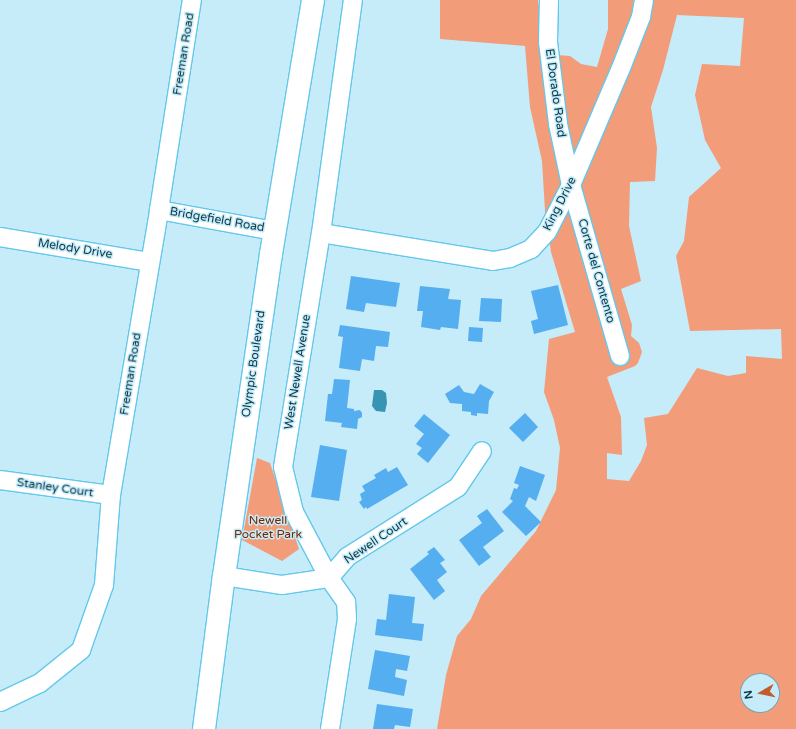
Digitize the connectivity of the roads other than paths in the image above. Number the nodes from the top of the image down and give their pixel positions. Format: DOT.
graph roads {
  1 [pos="192,0"];
  2 [pos="313,0"];
  3 [pos="353,0"];
  4 [pos="549,0"];
  5 [pos="644,0"];
  6 [pos="571,185"];
  7 [pos="159,210"];
  8 [pos="274,231"];
  9 [pos="321,233"];
  10 [pos="0,237"];
  11 [pos="150,262"];
  12 [pos="620,356"];
  13 [pos="482,451"];
  14 [pos="0,480"];
  15 [pos="111,496"];
  16 [pos="224,576"];
  17 [pos="329,578"];
  18 [pos="6,700"];
  19 [pos="204,729"];
  20 [pos="330,729"];
  1 -- 7 [label="street, Freeman Road"];
  2 -- 8 [label="main road, Olympic Boulevard"];
  3 -- 9 [label="street, West Newell Avenue"];
  4 -- 6 [label="street, El Dorado Road"];
  5 -- 6 [label="street, King Drive"];
  6 -- 9 [label="street, King Drive"];
  6 -- 12 [label="street, Corte del Contento"];
  7 -- 8 [label="street, Bridgefield Road"];
  7 -- 11 [label="street, Freeman Road"];
  8 -- 16 [label="main road, Olympic Boulevard"];
  9 -- 17 [label="street, West Newell Avenue"];
  10 -- 11 [label="street, Melody Drive"];
  11 -- 15 [label="street, Freeman Road"];
  13 -- 17 [label="street, Newell Court"];
  14 -- 15 [label="street, Stanley Court"];
  15 -- 18 [label="street, Freeman Road"];
  16 -- 17 [label="street"];
  16 -- 19 [label="main road, Olympic Boulevard"];
  17 -- 20 [label="street, West Newell Avenue"];
}
